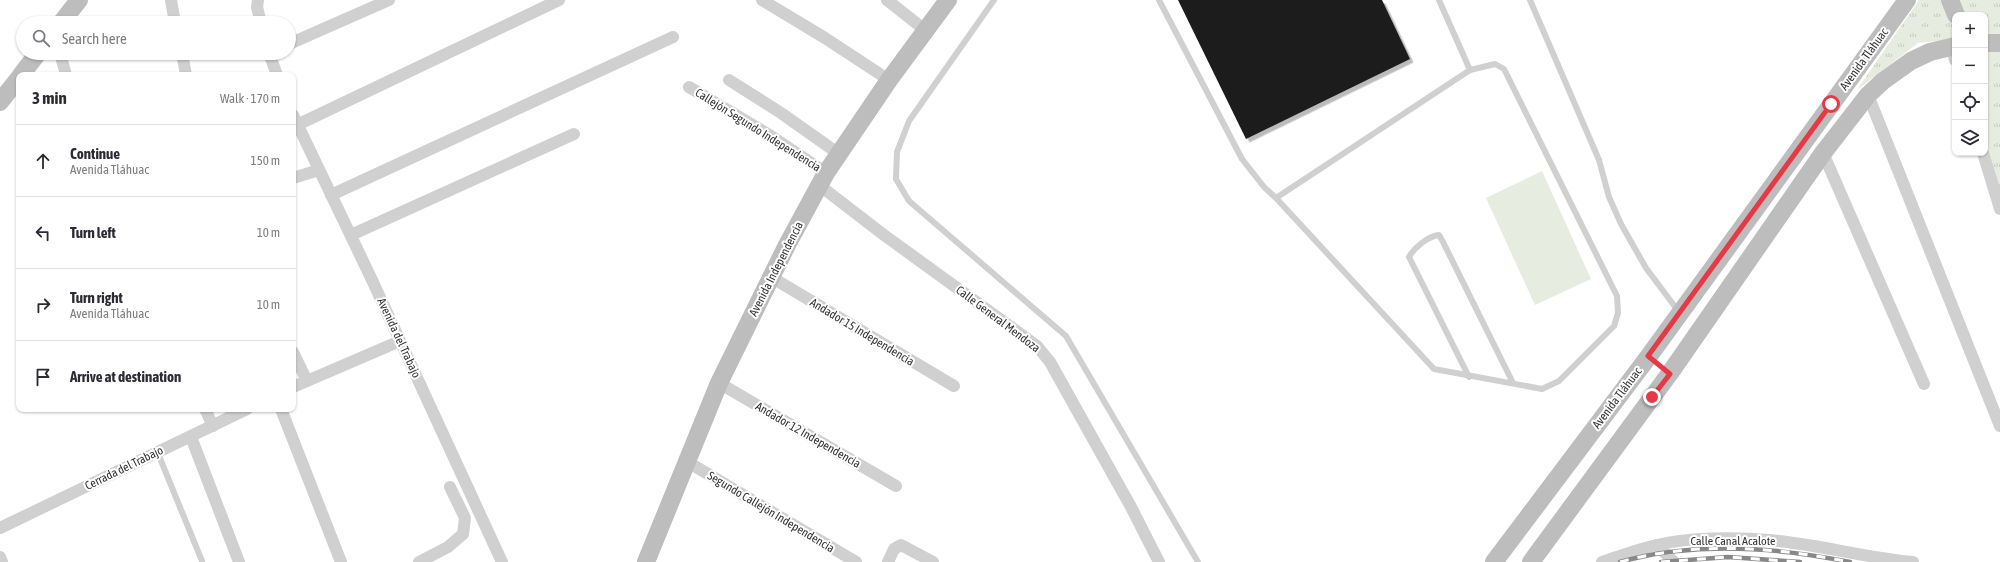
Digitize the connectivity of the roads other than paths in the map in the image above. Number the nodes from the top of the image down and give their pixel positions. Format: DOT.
graph roads {
  1 [pos="79,0"];
  2 [pos="171,0"];
  3 [pos="258,0"];
  4 [pos="389,0"];
  5 [pos="559,0"];
  6 [pos="762,0"];
  7 [pos="887,0"];
  8 [pos="948,0"];
  9 [pos="994,0"];
  10 [pos="1160,0"];
  11 [pos="1439,0"];
  12 [pos="1530,0"];
  13 [pos="1907,0"];
  14 [pos="1950,0"];
  15 [pos="1955,12"];
  16 [pos="66,16"];
  17 [pos="174,16"];
  18 [pos="259,16"];
  19 [pos="925,30"];
  20 [pos="673,36"];
  21 [pos="296,41"];
  22 [pos="1988,43"];
  23 [pos="2000,43"];
  24 [pos="1952,51"];
  25 [pos="33,60"];
  26 [pos="62,60"];
  27 [pos="183,60"];
  28 [pos="272,60"];
  29 [pos="1470,70"];
  30 [pos="23,72"];
  31 [pos="65,72"];
  32 [pos="185,72"];
  33 [pos="276,72"];
  34 [pos="729,80"];
  35 [pos="889,80"];
  36 [pos="16,82"];
  37 [pos="689,87"];
  38 [pos="1868,95"];
  39 [pos="0,102"];
  40 [pos="296,120"];
  41 [pos="296,122"];
  42 [pos="574,134"];
  43 [pos="1823,153"];
  44 [pos="839,154"];
  45 [pos="1984,156"];
  46 [pos="319,170"];
  47 [pos="296,177"];
  48 [pos="823,179"];
  49 [pos="331,195"];
  50 [pos="1276,198"];
  51 [pos="2000,208"];
  52 [pos="351,235"];
  53 [pos="771,277"];
  54 [pos="1679,312"];
  55 [pos="400,341"];
  56 [pos="1648,356"];
  57 [pos="296,358"];
  58 [pos="1670,374"];
  59 [pos="1469,377"];
  60 [pos="307,382"];
  61 [pos="719,383"];
  62 [pos="1513,384"];
  63 [pos="1924,384"];
  64 [pos="954,386"];
  65 [pos="296,387"];
  66 [pos="206,412"];
  67 [pos="241,412"];
  68 [pos="282,412"];
  69 [pos="213,426"];
  70 [pos="2000,426"];
  71 [pos="191,437"];
  72 [pos="157,451"];
  73 [pos="686,462"];
  74 [pos="896,486"];
  75 [pos="450,487"];
  76 [pos="0,528"];
  77 [pos="1657,545"];
  78 [pos="0,558"];
  79 [pos="202,561"];
  80 [pos="1894,561"];
  81 [pos="2,562"];
  82 [pos="239,562"];
  83 [pos="341,562"];
  84 [pos="419,562"];
  85 [pos="502,562"];
  86 [pos="646,562"];
  87 [pos="856,562"];
  88 [pos="888,562"];
  89 [pos="933,562"];
  90 [pos="1159,562"];
  91 [pos="1198,562"];
  92 [pos="1494,562"];
  93 [pos="1531,562"];
  94 [pos="1602,562"];
  95 [pos="1674,562"];
  96 [pos="1914,562"];
  1 -- 16 [label="main road"];
  2 -- 17 [label="street"];
  3 -- 18 [label="street"];
  4 -- 21 [label="street"];
  5 -- 40 [label="street"];
  6 -- 35 [label="street"];
  7 -- 19 [label="street"];
  8 -- 19 [label="main road, Avenida Independencia"];
  9 -- 91 [label="lane"];
  10 -- 50 [label="lane"];
  11 -- 29 [label="lane"];
  12 -- 54 [label="lane"];
  13 -- 54 [label="main road, Avenida Tláhuac"];
  14 -- 15 [label="main road"];
  19 -- 35 [label="main road, Avenida Independencia"];
  20 -- 49 [label="street"];
  22 -- 23 [label="main road"];
  24 -- 38 [label="main road, Avenida Tláhuac"];
  25 -- 30 [label="main road"];
  26 -- 31 [label="street"];
  27 -- 32 [label="street"];
  28 -- 33 [label="street"];
  29 -- 50 [label="lane"];
  29 -- 62 [label="lane"];
  34 -- 44 [label="street"];
  35 -- 44 [label="main road, Avenida Independencia"];
  36 -- 39 [label="main road"];
  37 -- 48 [label="street, Callejón Segundo Independencia"];
  38 -- 43 [label="main road, Avenida Tláhuac"];
  38 -- 70 [label="street"];
  41 -- 46 [label="street, Avenida del Trabajo"];
  42 -- 52 [label="street"];
  43 -- 58 [label="main road, Avenida Tláhuac"];
  43 -- 63 [label="street"];
  44 -- 48 [label="main road, Avenida Independencia"];
  45 -- 51 [label="street"];
  46 -- 47 [label="street"];
  46 -- 49 [label="street, Avenida del Trabajo"];
  48 -- 53 [label="main road, Avenida Independencia"];
  48 -- 90 [label="street, Calle General Mendoza"];
  49 -- 52 [label="street, Avenida del Trabajo"];
  50 -- 59 [label="lane"];
  52 -- 55 [label="street, Avenida del Trabajo"];
  53 -- 61 [label="main road, Avenida Independencia"];
  53 -- 64 [label="street, Andador 15 Independencia"];
  54 -- 56 [label="main road, Avenida Tláhuac"];
  55 -- 60 [label="street"];
  55 -- 85 [label="street, Avenida del Trabajo"];
  56 -- 58 [label="main road"];
  56 -- 92 [label="main road, Avenida Tláhuac"];
  57 -- 60 [label="street"];
  58 -- 93 [label="main road, Avenida Tláhuac"];
  59 -- 62 [label="lane"];
  59 -- 62 [label="lane"];
  60 -- 65 [label="street"];
  61 -- 73 [label="main road, Avenida Independencia"];
  61 -- 74 [label="street, Andador 12 Independencia"];
  66 -- 69 [label="street"];
  67 -- 69 [label="street, Cerrada del Trabajo"];
  68 -- 83 [label="street"];
  69 -- 71 [label="street, Cerrada del Trabajo"];
  71 -- 72 [label="street, Cerrada del Trabajo"];
  71 -- 82 [label="street"];
  72 -- 76 [label="street, Cerrada del Trabajo"];
  72 -- 79 [label="lane"];
  73 -- 86 [label="main road, Avenida Independencia"];
  73 -- 87 [label="street, Segundo Callejón Independencia"];
  75 -- 84 [label="street"];
  77 -- 80 [label="street, Calle Canal Acalote"];
  77 -- 94 [label="street, Calle Canal Acalote"];
  77 -- 95 [label="street"];
  78 -- 81 [label="street"];
  80 -- 96 [label="street, Calle Canal Acalote"];
  88 -- 89 [label="street"];
}
